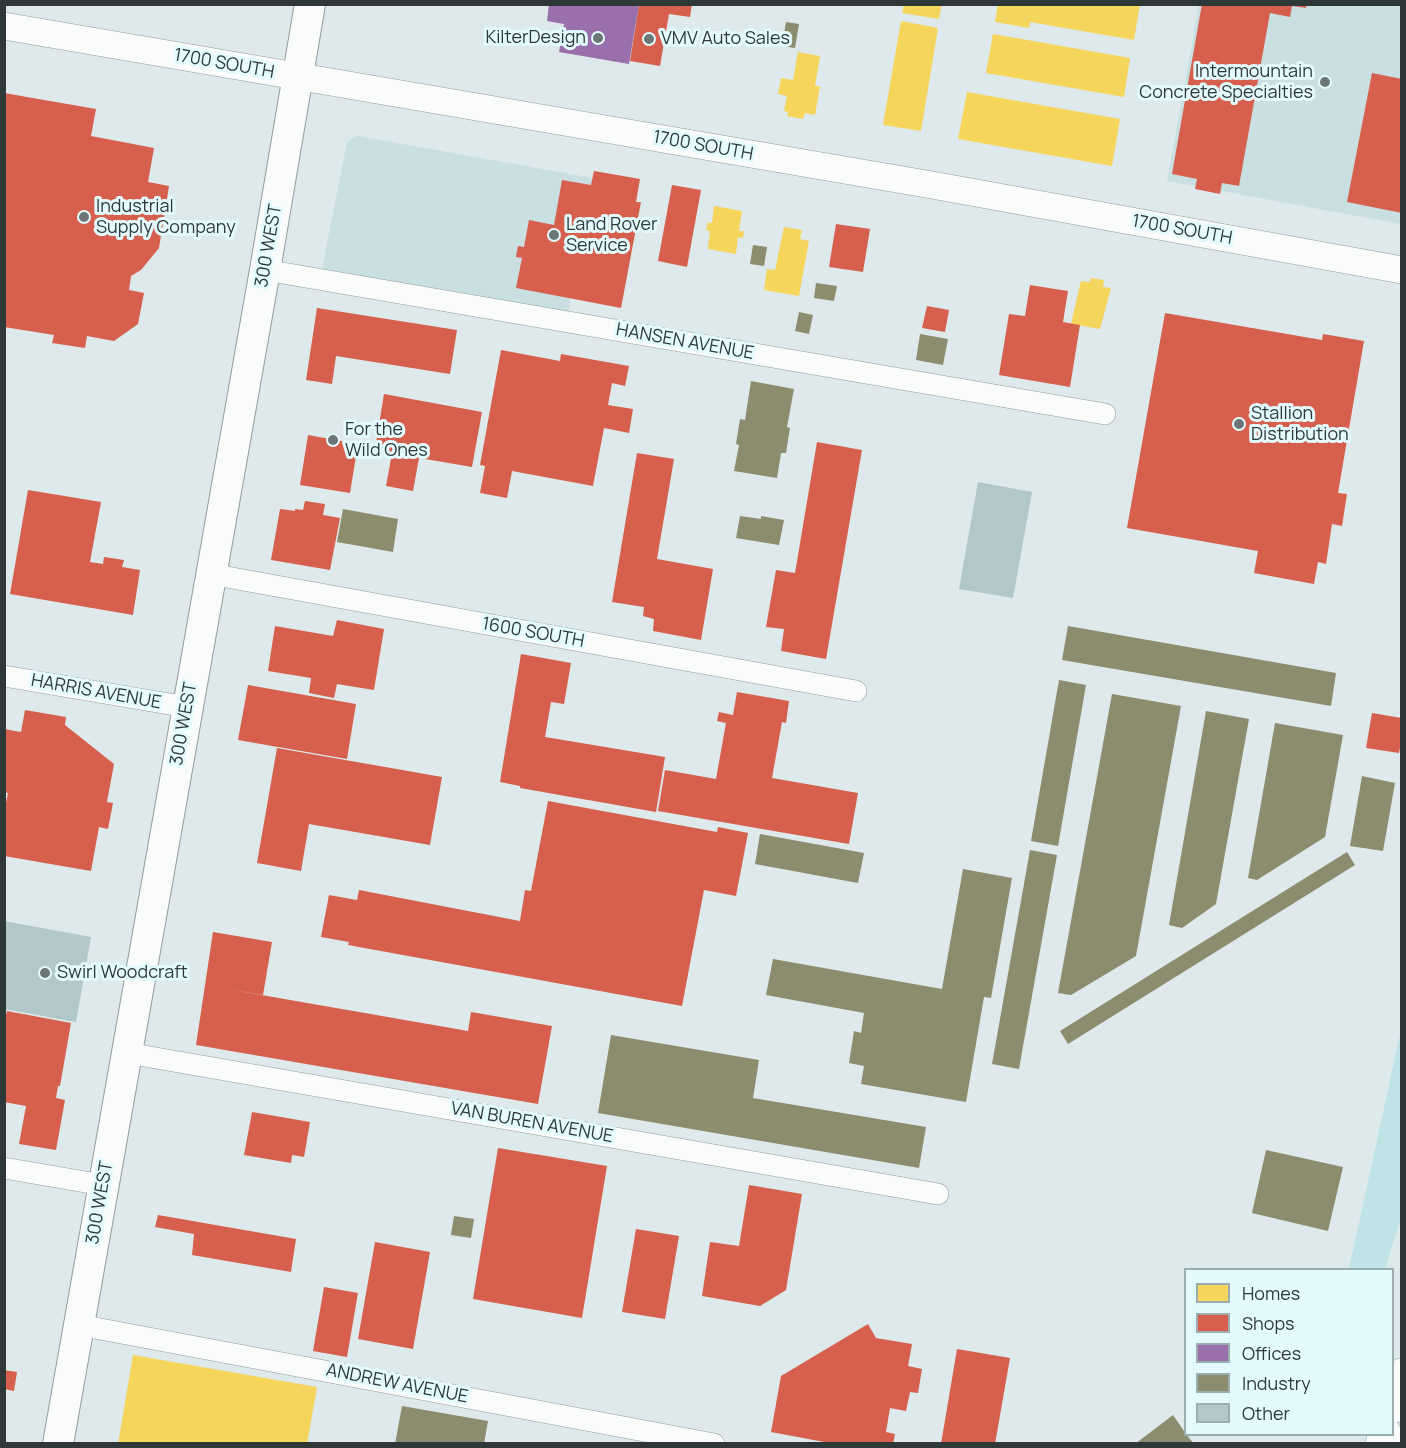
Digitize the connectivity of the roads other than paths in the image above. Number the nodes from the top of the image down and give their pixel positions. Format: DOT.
graph roads {
  1 [pos="310,4"];
  2 [pos="4,26"];
  3 [pos="297,76"];
  4 [pos="265,270"];
  5 [pos="1401,270"];
  6 [pos="1105,414"];
  7 [pos="210,574"];
  8 [pos="4,676"];
  9 [pos="856,691"];
  10 [pos="187,707"];
  11 [pos="127,1053"];
  12 [pos="4,1168"];
  13 [pos="104,1185"];
  14 [pos="938,1194"];
  15 [pos="79,1325"];
  16 [pos="1401,1375"];
  17 [pos="1394,1400"];
  18 [pos="58,1443"];
  19 [pos="714,1443"];
  1 -- 3 [label="main road, 300 WEST"];
  2 -- 3 [label="street, 1700 SOUTH"];
  3 -- 4 [label="main road, 300 WEST"];
  3 -- 5 [label="street, 1700 SOUTH"];
  4 -- 6 [label="street, HANSEN AVENUE"];
  4 -- 7 [label="main road, 300 WEST"];
  7 -- 9 [label="street, 1600 SOUTH"];
  7 -- 10 [label="main road, 300 WEST"];
  8 -- 10 [label="street, HARRIS AVENUE"];
  10 -- 11 [label="main road, 300 WEST"];
  11 -- 13 [label="main road, 300 WEST"];
  11 -- 14 [label="street, VAN BUREN AVENUE"];
  12 -- 13 [label="street"];
  13 -- 15 [label="main road, 300 WEST"];
  15 -- 18 [label="main road, 300 WEST"];
  15 -- 19 [label="street, ANDREW AVENUE"];
  16 -- 17 [label="highway"];
}
